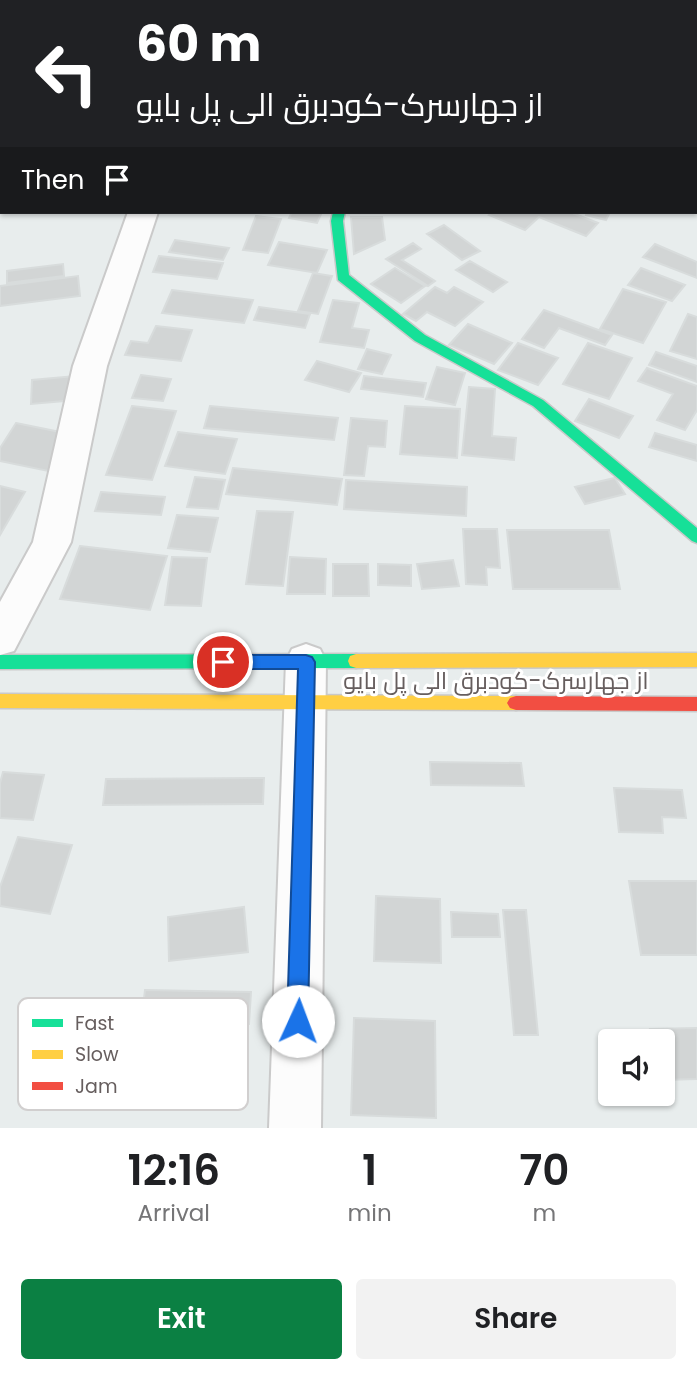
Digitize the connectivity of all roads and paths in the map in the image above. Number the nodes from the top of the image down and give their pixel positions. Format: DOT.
graph roads {
  1 [pos="142,214"];
  2 [pos="339,214"];
  3 [pos="697,537"];
  4 [pos="1,638"];
  5 [pos="697,660"];
  6 [pos="306,682"];
  7 [pos="0,701"];
  8 [pos="697,704"];
  9 [pos="295,1128"];
  1 -- 4 [label="street"];
  2 -- 3 [label="street"];
  4 -- 6 [label="street, از جهارسرک-کودبرق الی پل بایو"];
  5 -- 6 [label="street, از جهارسرک-کودبرق الی پل بایو"];
  6 -- 7 [label="street, از جهارسرک-کودبرق الی پل بایو"];
  6 -- 8 [label="street, از جهارسرک-کودبرق الی پل بایو"];
  6 -- 9 [label="street"];
}
